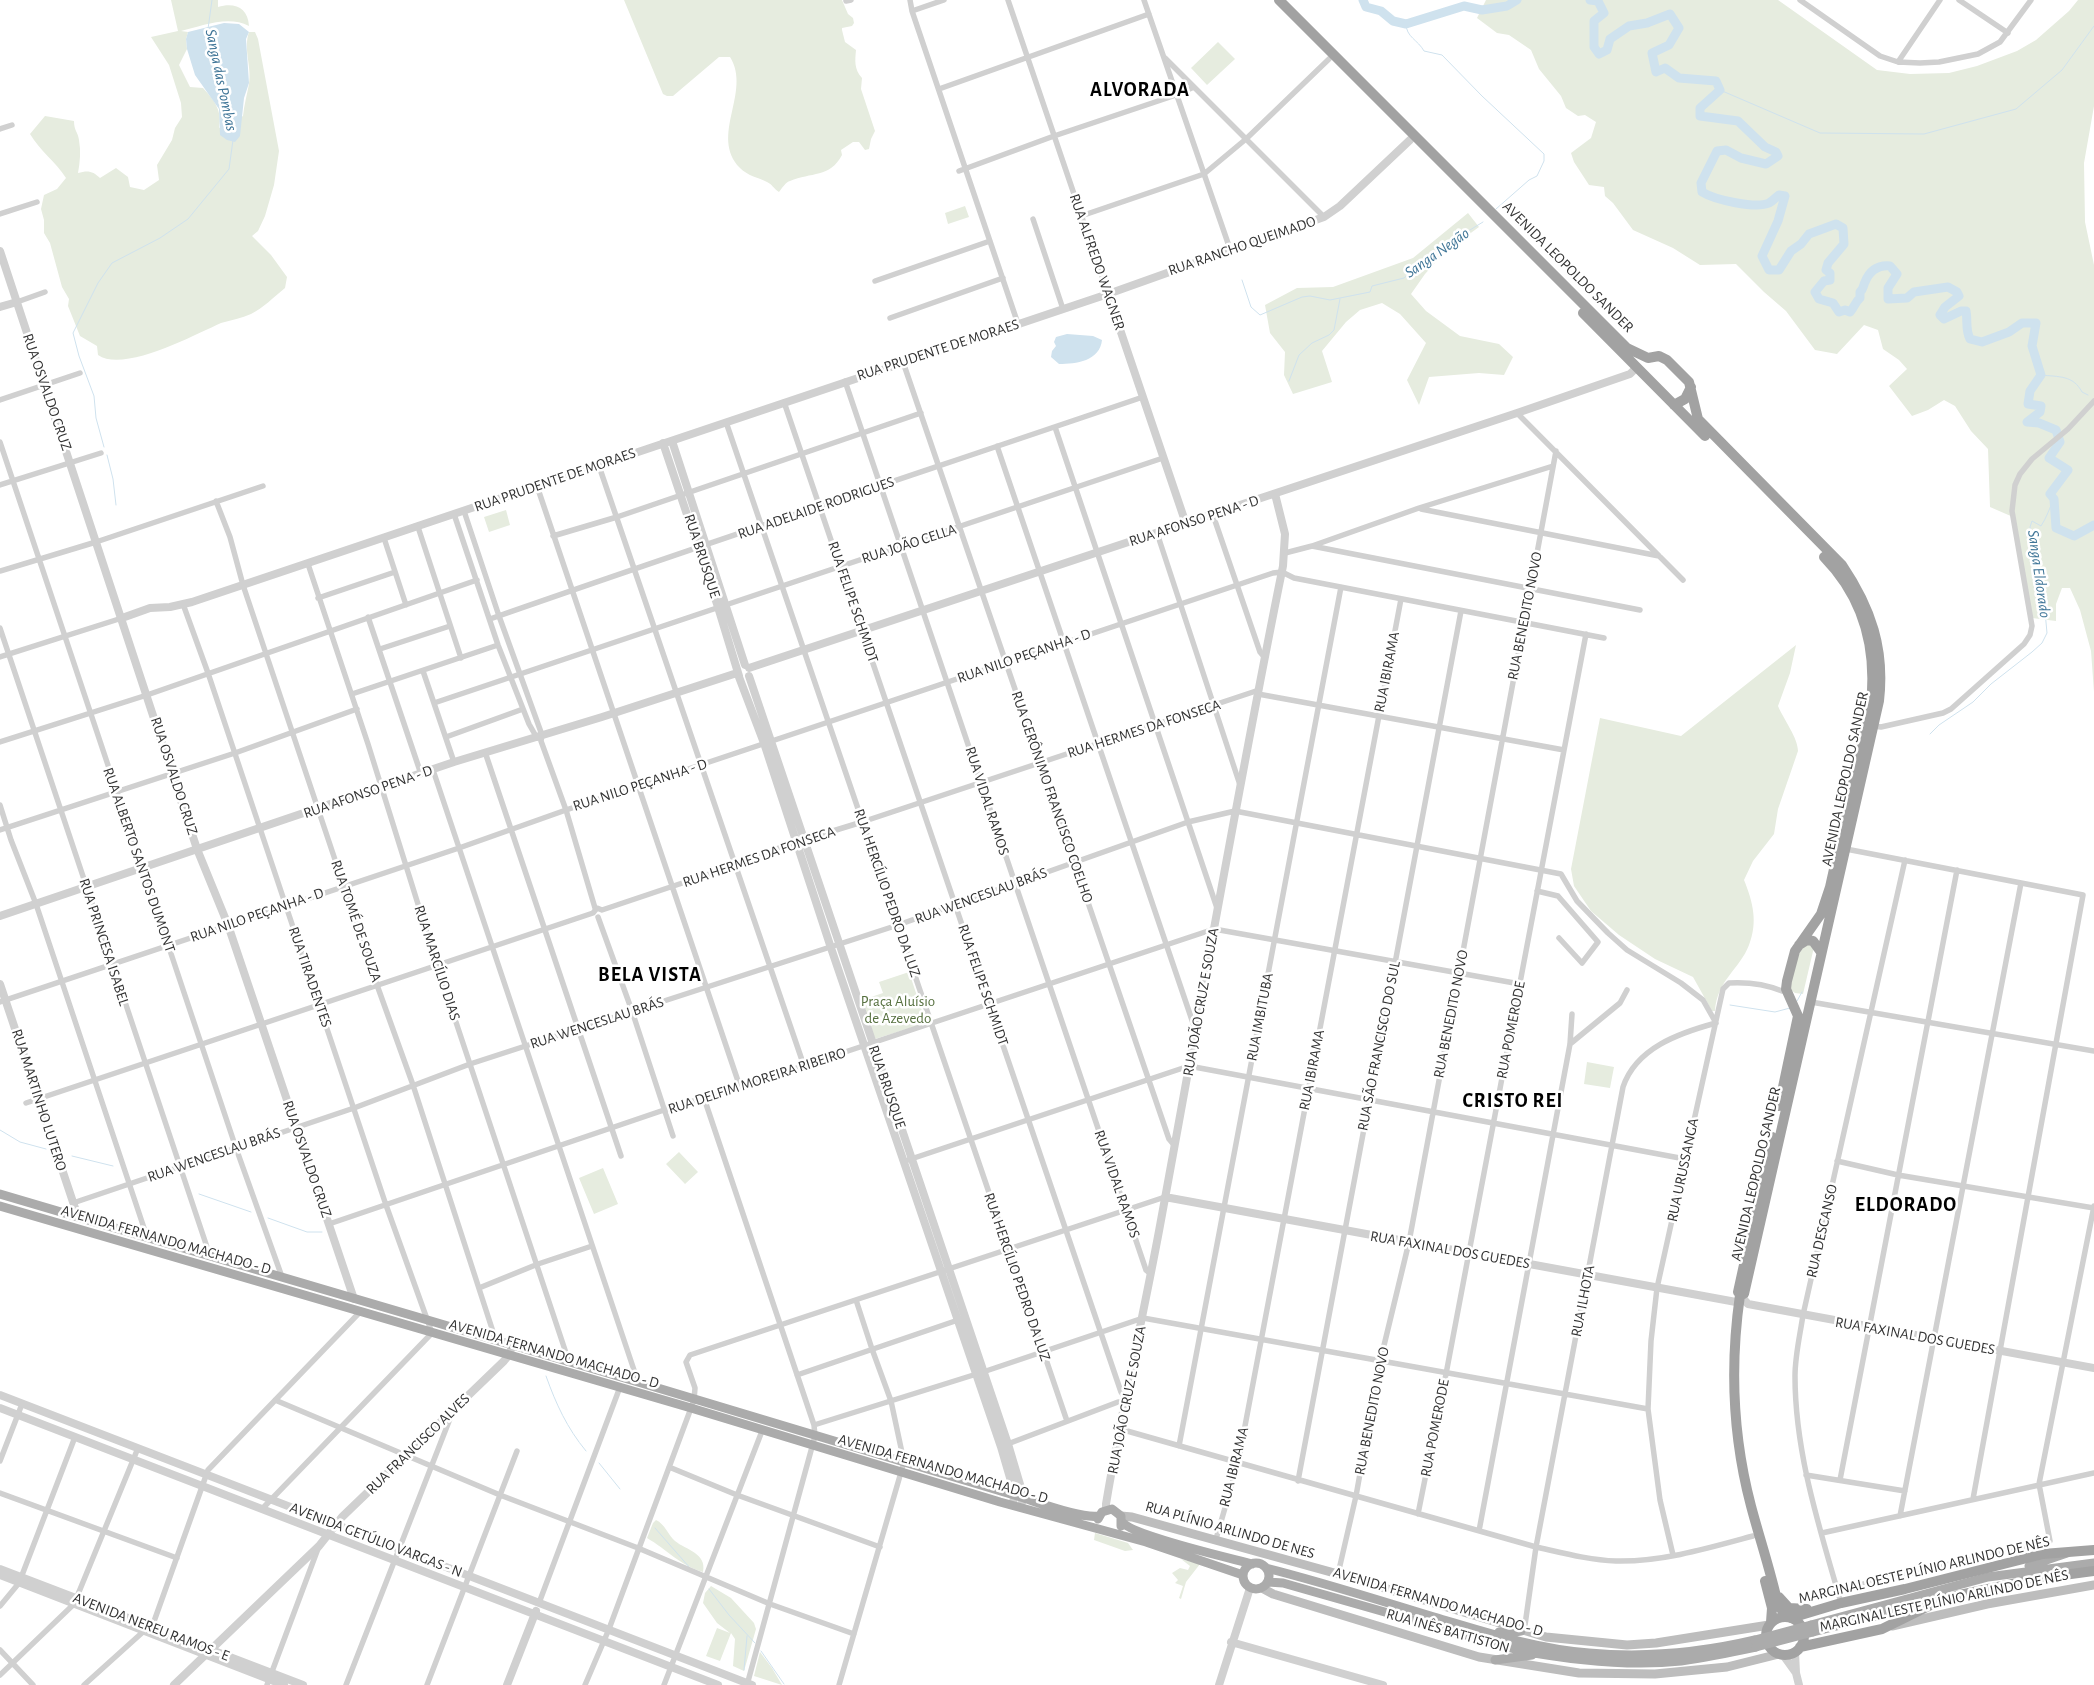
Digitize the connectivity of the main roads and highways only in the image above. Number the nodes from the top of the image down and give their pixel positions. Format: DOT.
graph roads {
  1 [pos="1271,0"];
  2 [pos="1278,0"];
  3 [pos="1648,358"];
  4 [pos="1636,368"];
  5 [pos="1691,387"];
  6 [pos="1674,405"];
  7 [pos="1798,946"];
  8 [pos="1821,952"];
  9 [pos="1788,993"];
  10 [pos="1811,1002"];
  11 [pos="0,1195"];
  12 [pos="0,1206"];
  13 [pos="76,1216"];
  14 [pos="73,1227"];
  15 [pos="183,1248"];
  16 [pos="160,1253"];
  17 [pos="1738,1299"];
  18 [pos="566,1367"];
  19 [pos="693,1404"];
  20 [pos="814,1440"];
  21 [pos="961,1480"];
  22 [pos="958,1489"];
  23 [pos="1018,1501"];
  24 [pos="1099,1516"];
  25 [pos="1122,1519"];
  26 [pos="1101,1529"];
  27 [pos="1113,1533"];
  28 [pos="2094,1550"];
  29 [pos="2070,1552"];
  30 [pos="2094,1563"];
  31 [pos="1252,1564"];
  32 [pos="1266,1568"];
  33 [pos="2094,1571"];
  34 [pos="1243,1575"];
  35 [pos="1988,1578"];
  36 [pos="1265,1585"];
  37 [pos="2094,1585"];
  38 [pos="1776,1594"];
  39 [pos="1946,1598"];
  40 [pos="1816,1609"];
  41 [pos="1789,1617"];
  42 [pos="1770,1624"];
  43 [pos="1458,1625"];
  44 [pos="1812,1629"];
  45 [pos="1882,1629"];
  46 [pos="1522,1631"];
  47 [pos="1756,1644"];
  48 [pos="1797,1650"];
  49 [pos="1540,1654"];
  50 [pos="1781,1654"];
  51 [pos="1495,1660"];
  1 -- 4 [label="highway, AVENIDA LEOPOLDO SANDER"];
  2 -- 3 [label="highway, AVENIDA LEOPOLDO SANDER"];
  3 -- 4 [label="highway"];
  3 -- 5 [label="highway, AVENIDA LEOPOLDO SANDER"];
  4 -- 6 [label="highway, AVENIDA LEOPOLDO SANDER"];
  5 -- 6 [label="highway"];
  5 -- 8 [label="highway, AVENIDA LEOPOLDO SANDER"];
  6 -- 7 [label="highway, AVENIDA LEOPOLDO SANDER"];
  7 -- 8 [label="highway"];
  7 -- 9 [label="highway, AVENIDA LEOPOLDO SANDER"];
  8 -- 10 [label="highway, AVENIDA LEOPOLDO SANDER"];
  9 -- 10 [label="highway"];
  9 -- 17 [label="highway, AVENIDA LEOPOLDO SANDER"];
  10 -- 17 [label="highway, AVENIDA LEOPOLDO SANDER"];
  11 -- 13 [label="main road, AVENIDA FERNANDO MACHADO - D"];
  12 -- 14 [label="main road, AVENIDA FERNANDO MACHADO - D"];
  13 -- 14 [label="main road"];
  13 -- 15 [label="main road, AVENIDA FERNANDO MACHADO - D"];
  14 -- 16 [label="main road, AVENIDA FERNANDO MACHADO - D"];
  15 -- 16 [label="main road"];
  15 -- 18 [label="main road, AVENIDA FERNANDO MACHADO - D"];
  16 -- 18 [label="main road, AVENIDA FERNANDO MACHADO - D"];
  17 -- 38 [label="highway, AVENIDA LEOPOLDO SANDER"];
  17 -- 42 [label="highway, AVENIDA LEOPOLDO SANDER"];
  18 -- 19 [label="main road, AVENIDA FERNANDO MACHADO - D"];
  18 -- 19 [label="main road, AVENIDA FERNANDO MACHADO - D"];
  19 -- 20 [label="main road, AVENIDA FERNANDO MACHADO - D"];
  19 -- 20 [label="main road, AVENIDA FERNANDO MACHADO - D"];
  20 -- 21 [label="main road, AVENIDA FERNANDO MACHADO - D"];
  20 -- 22 [label="main road, AVENIDA FERNANDO MACHADO - D"];
  21 -- 22 [label="main road"];
  21 -- 23 [label="main road, AVENIDA FERNANDO MACHADO - D"];
  22 -- 23 [label="main road, AVENIDA FERNANDO MACHADO - D"];
  23 -- 24 [label="main road, AVENIDA FERNANDO MACHADO - D"];
  23 -- 26 [label="main road, AVENIDA FERNANDO MACHADO - D"];
  24 -- 25 [label="main road"];
  24 -- 26 [label="main road"];
  25 -- 27 [label="main road"];
  25 -- 31 [label="main road"];
  25 -- 46 [label="main road, RUA PLÍNIO ARLINDO DE NES"];
  26 -- 27 [label="main road"];
  27 -- 34 [label="main road"];
  28 -- 29 [label="highway, MARGINAL OESTE PLÍNIO ARLINDO DE NÊS"];
  29 -- 35 [label="main road"];
  29 -- 40 [label="highway, MARGINAL OESTE PLÍNIO ARLINDO DE NÊS"];
  30 -- 35 [label="main road"];
  31 -- 32 [label="main road"];
  31 -- 34 [label="main road"];
  32 -- 36 [label="main road"];
  32 -- 43 [label="main road, AVENIDA FERNANDO MACHADO - D"];
  33 -- 39 [label="highway"];
  34 -- 36 [label="main road"];
  35 -- 44 [label="main road"];
  36 -- 49 [label="main road, AVENIDA FERNANDO MACHADO - D"];
  36 -- 51 [label="main road, RUA INÊS BATTISTON"];
  37 -- 45 [label="main road, MARGINAL LESTE PLÍNIO ARLINDO DE NÊS"];
  38 -- 40 [label="highway"];
  38 -- 41 [label="highway, AVENIDA LEOPOLDO SANDER"];
  39 -- 44 [label="main road"];
  39 -- 45 [label="highway"];
  40 -- 41 [label="highway, MARGINAL OESTE PLÍNIO ARLINDO DE NÊS"];
  41 -- 42 [label="highway"];
  41 -- 48 [label="highway"];
  42 -- 46 [label="main road, RUA PLÍNIO ARLINDO DE NES"];
  42 -- 50 [label="highway"];
  43 -- 46 [label="main road"];
  43 -- 47 [label="main road, AVENIDA FERNANDO MACHADO - D"];
  44 -- 47 [label="main road, AVENIDA FERNANDO MACHADO - D, bridge"];
  45 -- 48 [label="highway, MARGINAL LESTE PLÍNIO ARLINDO DE NÊS"];
  47 -- 49 [label="main road, AVENIDA FERNANDO MACHADO - D"];
  48 -- 50 [label="highway"];
  49 -- 51 [label="main road"];
  50 -- 51 [label="main road, RUA INÊS BATTISTON"];
}
